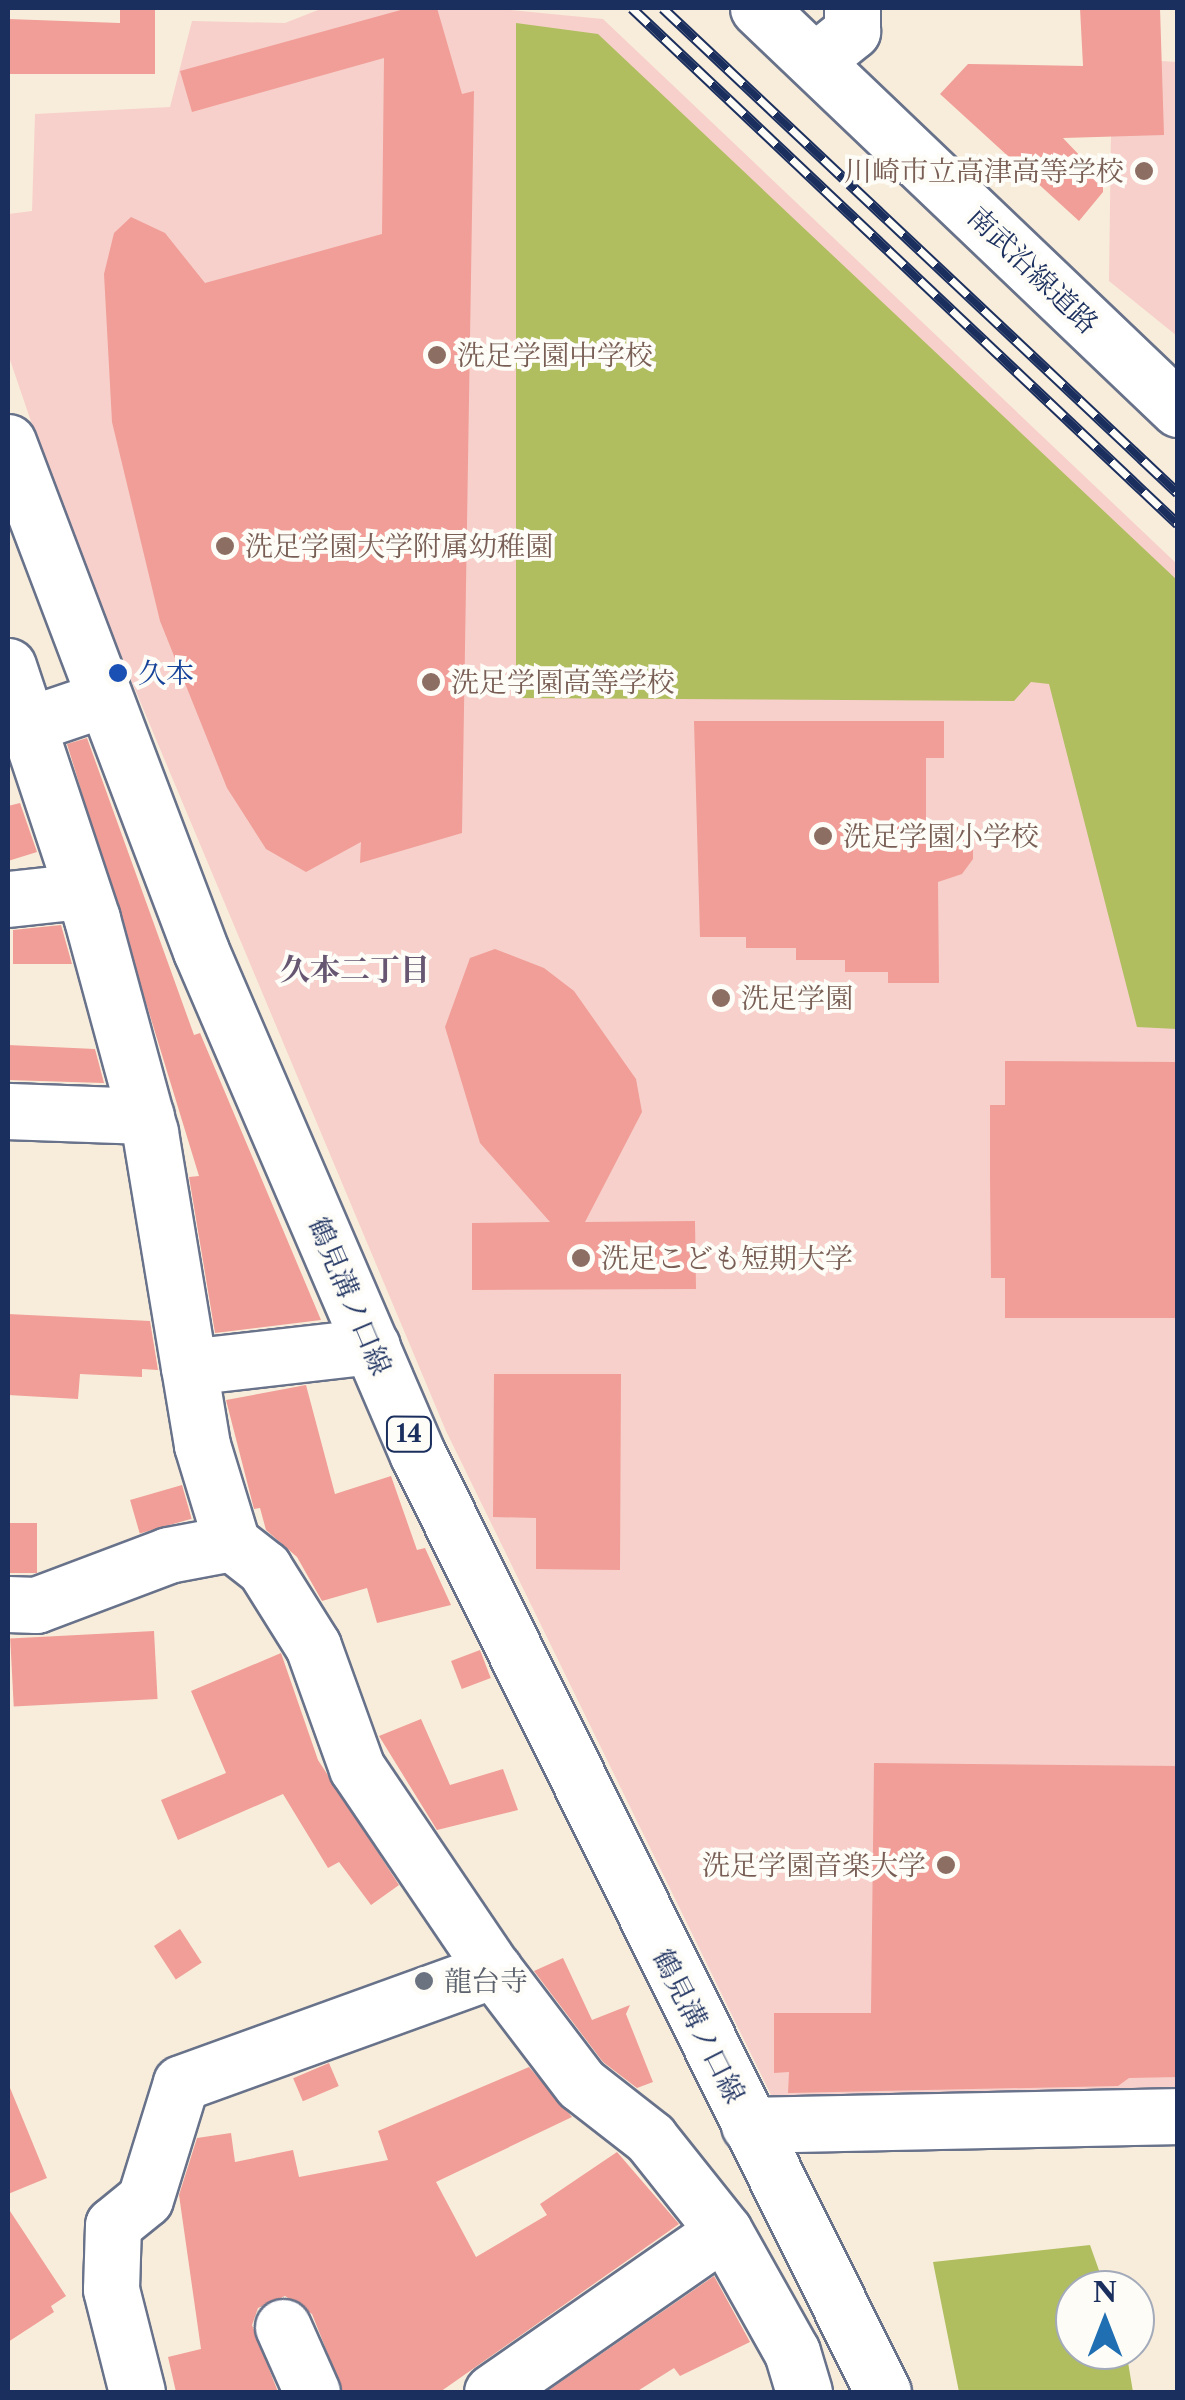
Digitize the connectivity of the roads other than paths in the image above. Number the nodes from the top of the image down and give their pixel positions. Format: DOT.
graph roads {
  1 [pos="758,8"];
  2 [pos="852,8"];
  3 [pos="815,61"];
  4 [pos="1178,409"];
  5 [pos="8,442"];
  6 [pos="8,666"];
  7 [pos="104,699"];
  8 [pos="27,724"];
  9 [pos="82,892"];
  10 [pos="8,900"];
  11 [pos="8,1111"];
  12 [pos="146,1116"];
  13 [pos="372,1346"];
  14 [pos="189,1367"];
  15 [pos="232,1543"];
  16 [pos="8,1604"];
  17 [pos="494,1970"];
  18 [pos="1178,2116"];
  19 [pos="749,2125"];
  20 [pos="724,2231"];
  21 [pos="282,2326"];
  22 [pos="850,2326"];
  23 [pos="798,2372"];
  24 [pos="137,2392"];
  25 [pos="312,2392"];
  26 [pos="492,2392"];
  27 [pos="884,2392"];
  1 -- 3 [label="street, 南武沿線道路"];
  2 -- 3 [label="street"];
  3 -- 4 [label="street, 南武沿線道路"];
  5 -- 7 [label="street, 鶴見溝ノ口線 / 14"];
  6 -- 8 [label="street"];
  7 -- 8 [label="street"];
  7 -- 13 [label="street, 鶴見溝ノ口線 / 14"];
  8 -- 9 [label="street"];
  9 -- 10 [label="street"];
  9 -- 12 [label="street"];
  11 -- 12 [label="street"];
  12 -- 14 [label="street"];
  13 -- 14 [label="street"];
  13 -- 19 [label="street, 鶴見溝ノ口線 / 14"];
  14 -- 15 [label="street"];
  15 -- 16 [label="street"];
  15 -- 17 [label="street"];
  17 -- 20 [label="street"];
  17 -- 24 [label="street"];
  18 -- 19 [label="street"];
  19 -- 22 [label="street, 鶴見溝ノ口線 / 14"];
  20 -- 23 [label="street"];
  20 -- 26 [label="street"];
  21 -- 25 [label="street"];
  22 -- 23 [label="street"];
  22 -- 27 [label="street, 鶴見溝ノ口線 / 14"];
}
